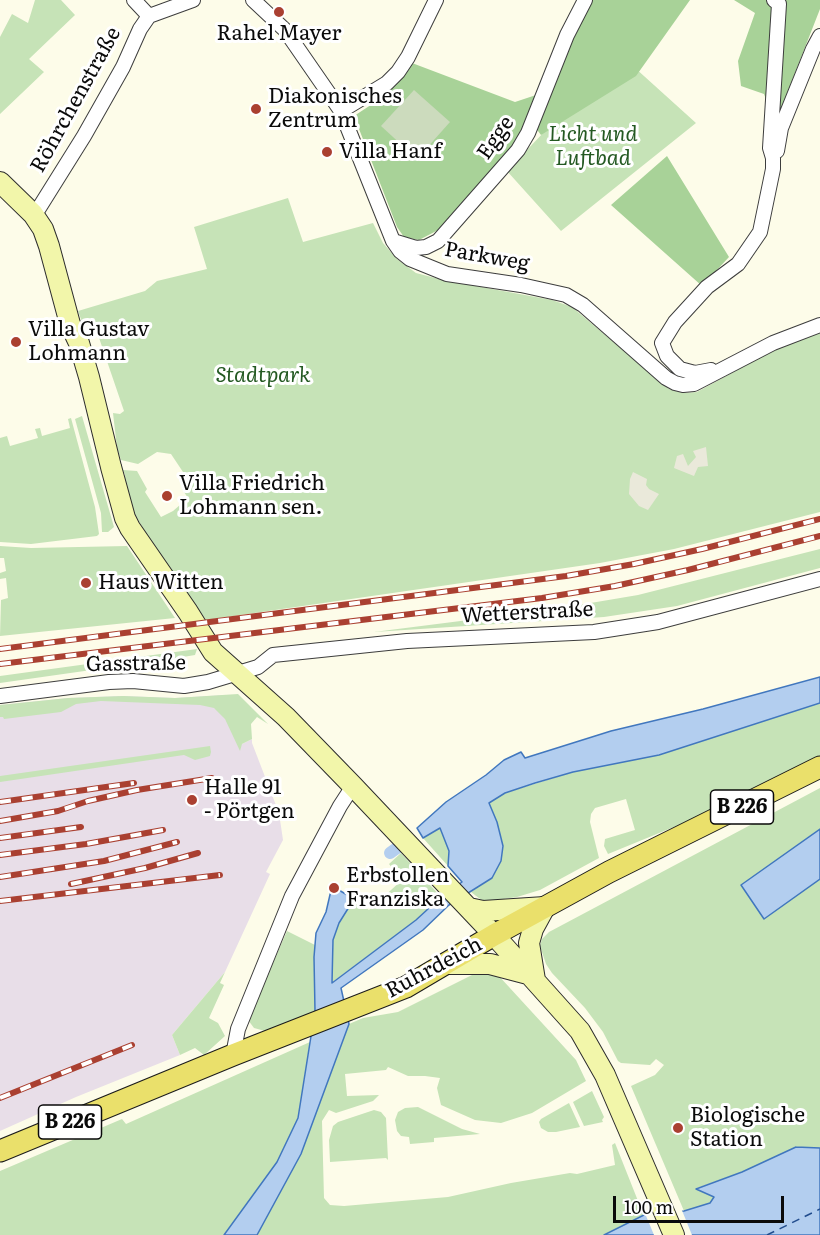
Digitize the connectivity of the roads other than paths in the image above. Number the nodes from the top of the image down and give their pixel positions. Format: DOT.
graph roads {
  1 [pos="134,0"];
  2 [pos="193,0"];
  3 [pos="253,0"];
  4 [pos="436,0"];
  5 [pos="585,0"];
  6 [pos="774,0"];
  7 [pos="149,16"];
  8 [pos="820,36"];
  9 [pos="341,111"];
  10 [pos="773,159"];
  11 [pos="0,182"];
  12 [pos="33,214"];
  13 [pos="393,241"];
  14 [pos="820,325"];
  15 [pos="719,370"];
  16 [pos="820,579"];
  17 [pos="236,673"];
  18 [pos="0,696"];
  19 [pos="820,767"];
  20 [pos="353,786"];
  21 [pos="466,905"];
  22 [pos="545,907"];
  23 [pos="494,935"];
  24 [pos="448,964"];
  25 [pos="533,977"];
  26 [pos="233,1055"];
  27 [pos="0,1151"];
  28 [pos="674,1235"];
  1 -- 7 [label="street"];
  2 -- 7 [label="street, Röhrchenstraße"];
  3 -- 9 [label="street, Parkweg"];
  4 -- 9 [label="street"];
  5 -- 13 [label="street, Egge"];
  6 -- 10 [label="street"];
  7 -- 12 [label="street, Röhrchenstraße"];
  8 -- 10 [label="street"];
  9 -- 13 [label="street, Parkweg"];
  10 -- 15 [label="street"];
  11 -- 12 [label="main road"];
  12 -- 17 [label="main road"];
  13 -- 15 [label="street, Parkweg"];
  14 -- 15 [label="street, Parkweg"];
  16 -- 17 [label="street, Wetterstraße"];
  17 -- 18 [label="street, Gasstraße"];
  17 -- 20 [label="main road"];
  19 -- 22 [label="main road, Ruhrdeich / B 226"];
  20 -- 21 [label="main road"];
  20 -- 26 [label="street"];
  21 -- 22 [label="main road"];
  21 -- 23 [label="main road"];
  22 -- 23 [label="main road, Ruhrdeich / B 226"];
  22 -- 25 [label="main road"];
  23 -- 24 [label="main road, Ruhrdeich / B 226"];
  23 -- 25 [label="main road"];
  24 -- 25 [label="main road"];
  24 -- 26 [label="main road, Ruhrdeich / B 226"];
  25 -- 28 [label="main road"];
  26 -- 27 [label="main road, Ruhrdeich / B 226"];
}
